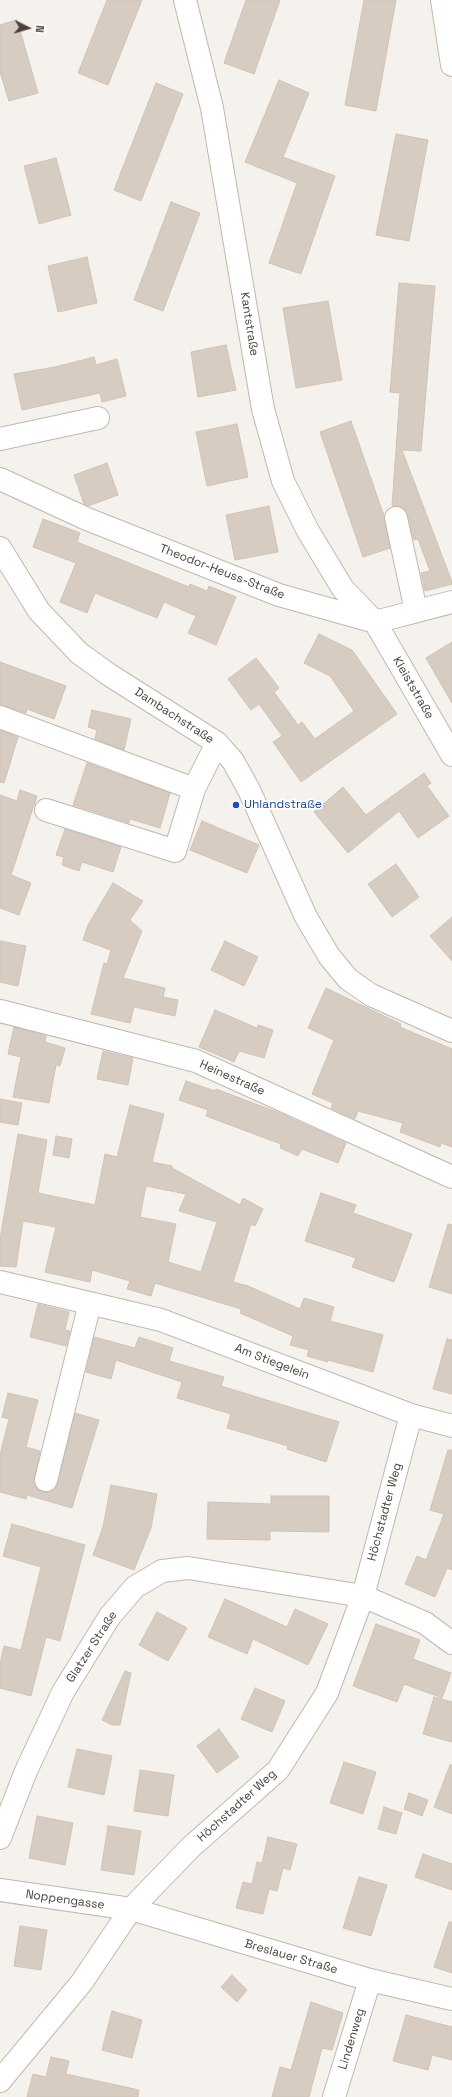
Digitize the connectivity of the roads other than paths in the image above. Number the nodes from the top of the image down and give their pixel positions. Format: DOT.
graph roads {
  1 [pos="185,0"];
  2 [pos="442,0"];
  3 [pos="450,42"];
  4 [pos="452,65"];
  5 [pos="98,418"];
  6 [pos="0,439"];
  7 [pos="0,479"];
  8 [pos="396,518"];
  9 [pos="0,548"];
  10 [pos="452,602"];
  11 [pos="416,611"];
  12 [pos="375,622"];
  13 [pos="0,717"];
  14 [pos="217,744"];
  15 [pos="452,755"];
  16 [pos="194,789"];
  17 [pos="46,810"];
  18 [pos="0,1011"];
  19 [pos="452,1031"];
  20 [pos="452,1177"];
  21 [pos="0,1282"];
  22 [pos="90,1304"];
  23 [pos="411,1415"];
  24 [pos="452,1426"];
  25 [pos="46,1480"];
  26 [pos="363,1596"];
  27 [pos="452,1643"];
  28 [pos="0,1838"];
  29 [pos="0,1890"];
  30 [pos="131,1909"];
  31 [pos="370,1980"];
  32 [pos="452,1999"];
  33 [pos="0,2081"];
  34 [pos="334,2097"];
  1 -- 12 [label="street, Kantstraße"];
  2 -- 3 [label="street"];
  3 -- 4 [label="street"];
  5 -- 6 [label="street"];
  7 -- 12 [label="street, Theodor-Heuss-Straße"];
  8 -- 11 [label="street"];
  9 -- 14 [label="street, Dambachstraße"];
  10 -- 11 [label="street"];
  11 -- 12 [label="street"];
  12 -- 15 [label="street, Kleiststraße"];
  13 -- 16 [label="street"];
  14 -- 16 [label="street"];
  14 -- 19 [label="street, Dambachstraße"];
  16 -- 17 [label="street"];
  18 -- 20 [label="street, Heinestraße"];
  21 -- 22 [label="street, Am Stiegelein"];
  22 -- 23 [label="street, Am Stiegelein"];
  22 -- 25 [label="street"];
  23 -- 24 [label="street, Am Stiegelein"];
  23 -- 26 [label="street, Höchstadter Weg"];
  26 -- 27 [label="street, Glatzer Straße"];
  26 -- 28 [label="street, Glatzer Straße"];
  26 -- 30 [label="street, Höchstadter Weg"];
  29 -- 30 [label="street, Noppengasse"];
  30 -- 31 [label="street, Breslauer Straße"];
  30 -- 33 [label="street, Höchstadter Weg"];
  31 -- 32 [label="street, Breslauer Straße"];
  31 -- 34 [label="street, Lindenweg"];
}
